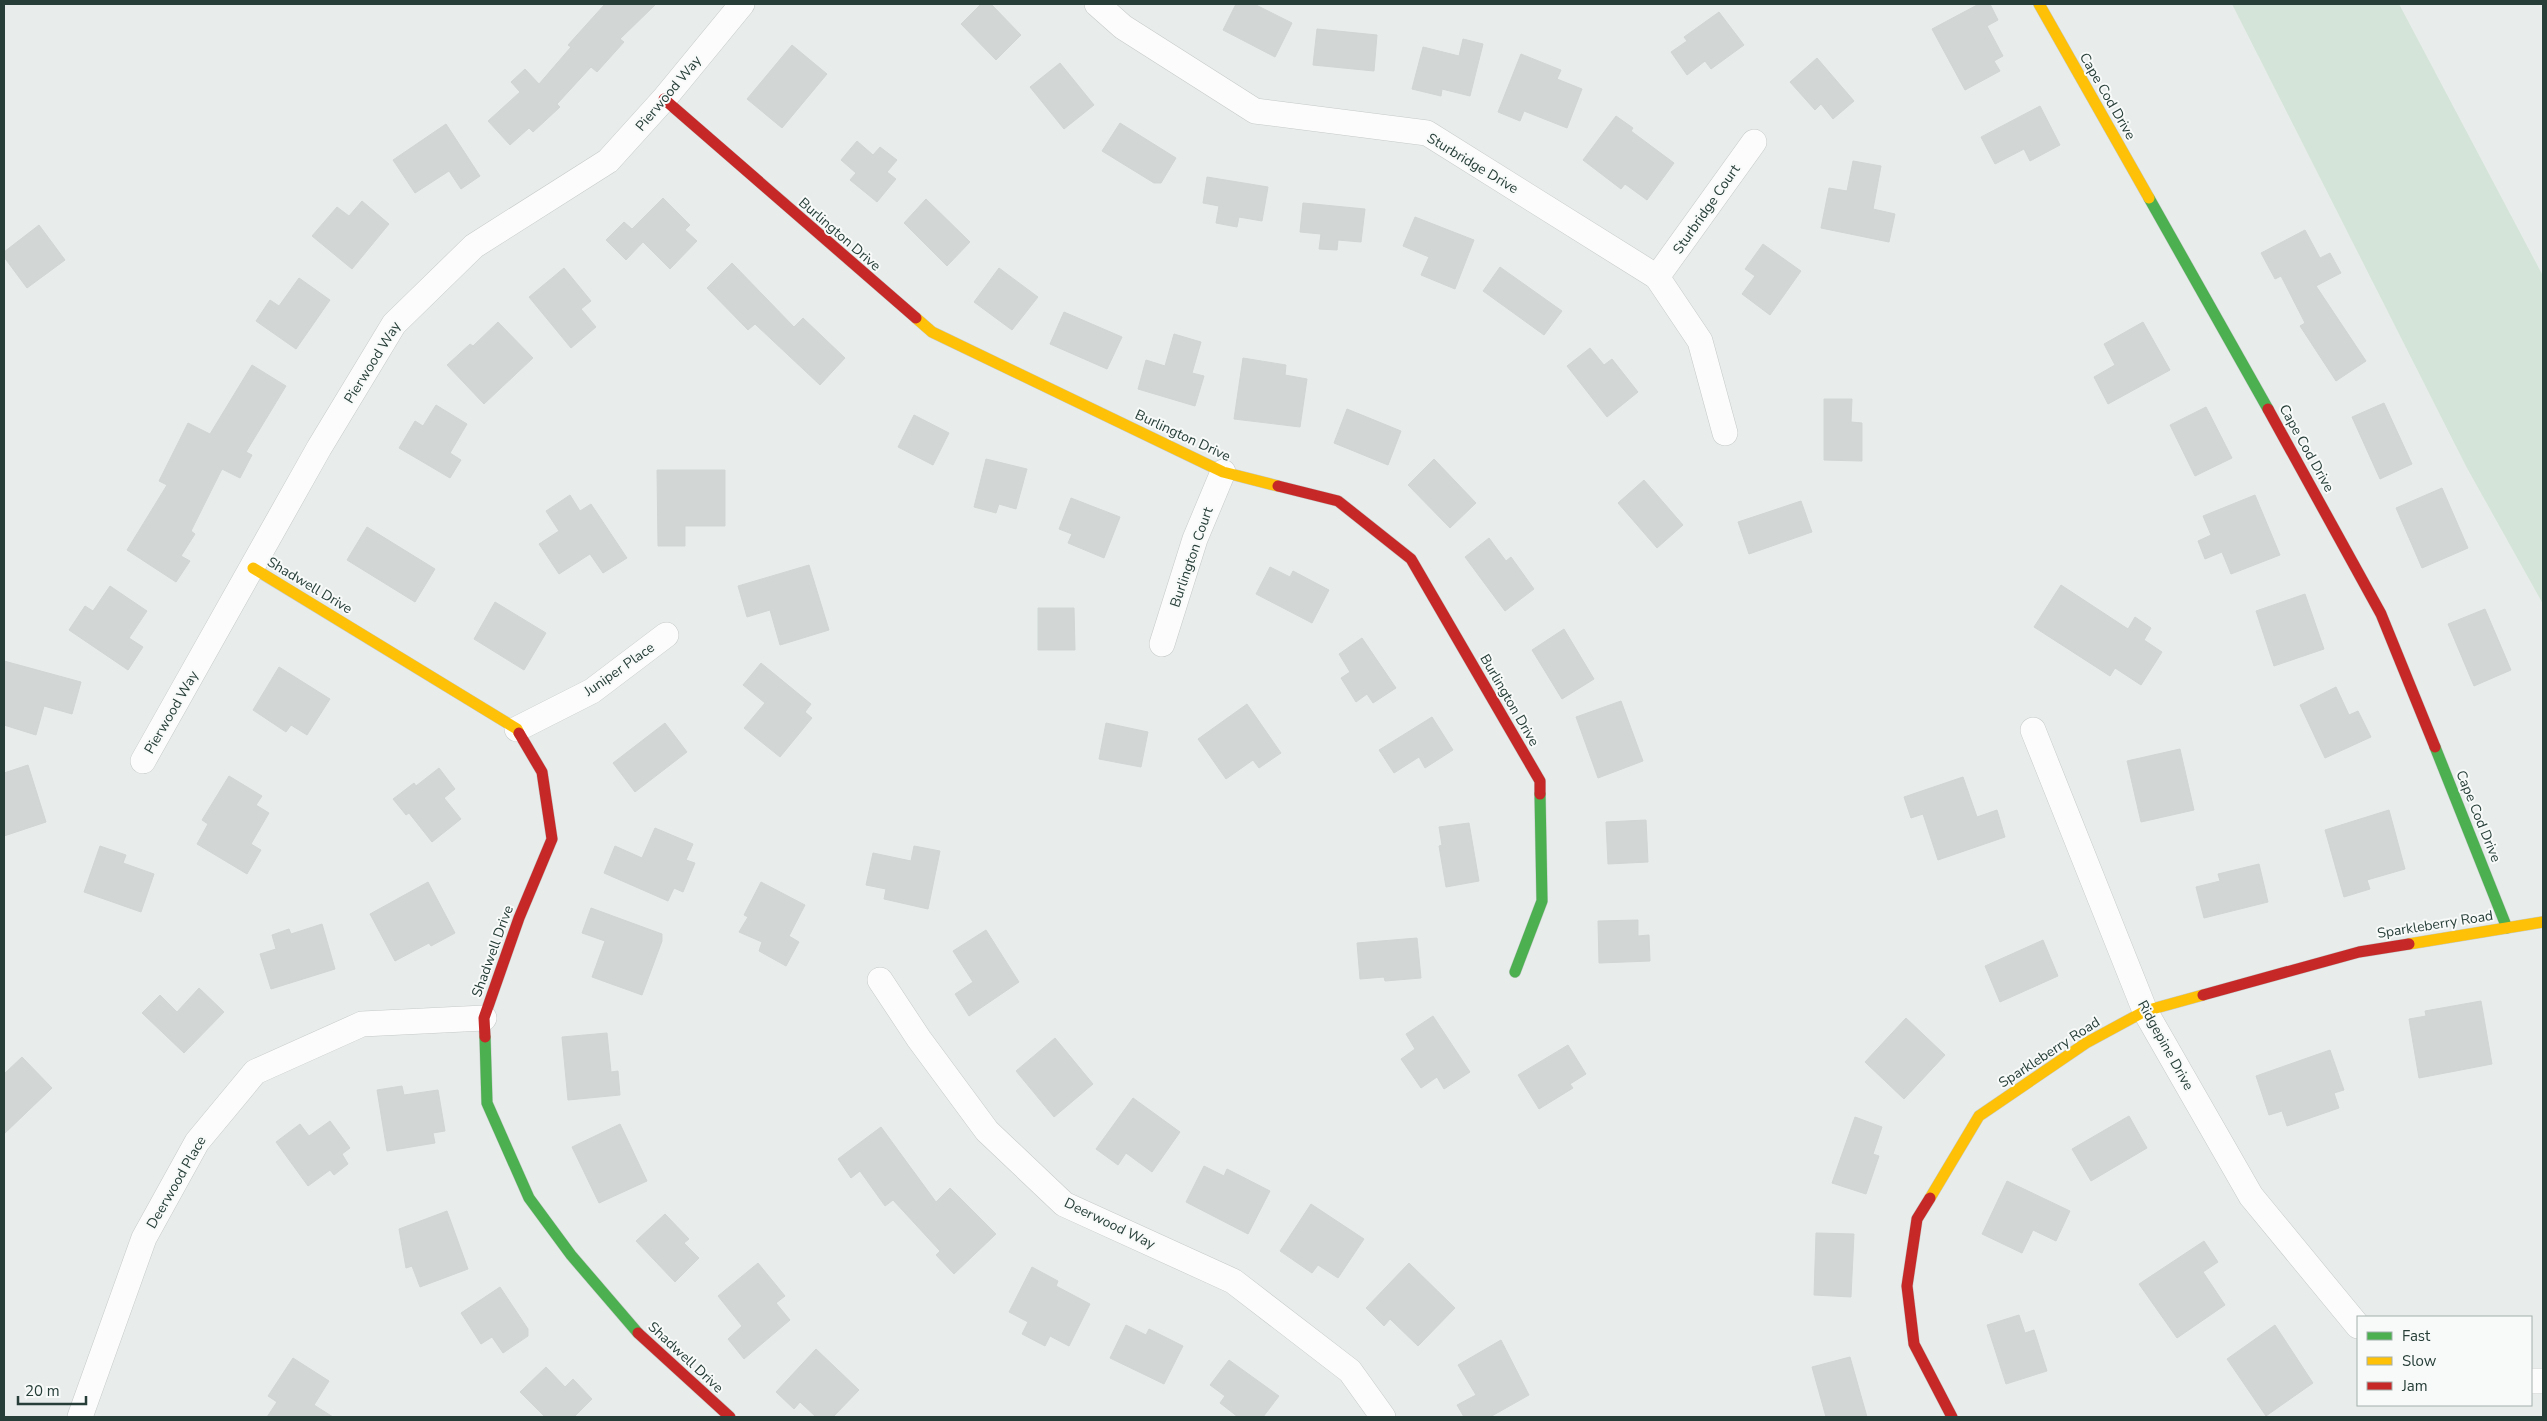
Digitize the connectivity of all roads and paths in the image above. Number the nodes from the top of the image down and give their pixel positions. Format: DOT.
graph roads {
  1 [pos="742,4"];
  2 [pos="1097,4"];
  3 [pos="2039,4"];
  4 [pos="664,99"];
  5 [pos="1754,142"];
  6 [pos="1657,277"];
  7 [pos="1725,433"];
  8 [pos="1223,472"];
  9 [pos="253,568"];
  10 [pos="666,635"];
  11 [pos="1162,644"];
  12 [pos="517,729"];
  13 [pos="2032,730"];
  14 [pos="143,760"];
  15 [pos="2543,922"];
  16 [pos="2507,928"];
  17 [pos="1515,972"];
  18 [pos="880,980"];
  19 [pos="2145,1011"];
  20 [pos="484,1018"];
  21 [pos="2357,1325"];
  22 [pos="80,1417"];
  23 [pos="730,1417"];
  24 [pos="1383,1417"];
  25 [pos="1952,1417"];
  1 -- 4 [label="street, Pierwood Way"];
  2 -- 6 [label="street, Sturbridge Drive"];
  3 -- 16 [label="street, Cape Cod Drive"];
  4 -- 8 [label="street, Burlington Drive"];
  4 -- 9 [label="street, Pierwood Way"];
  5 -- 6 [label="street, Sturbridge Court"];
  6 -- 7 [label="street, Sturbridge Drive"];
  8 -- 11 [label="street, Burlington Court"];
  8 -- 17 [label="street, Burlington Drive"];
  9 -- 12 [label="street, Shadwell Drive"];
  9 -- 14 [label="street, Pierwood Way"];
  10 -- 12 [label="street, Juniper Place"];
  12 -- 20 [label="street, Shadwell Drive"];
  13 -- 19 [label="street, Ridgepine Drive"];
  15 -- 16 [label="street, Sparkleberry Road"];
  16 -- 19 [label="street, Sparkleberry Road"];
  18 -- 24 [label="street, Deerwood Way"];
  19 -- 21 [label="street, Ridgepine Drive"];
  19 -- 25 [label="street, Sparkleberry Road"];
  20 -- 22 [label="street, Deerwood Place"];
  20 -- 23 [label="street, Shadwell Drive"];
}
